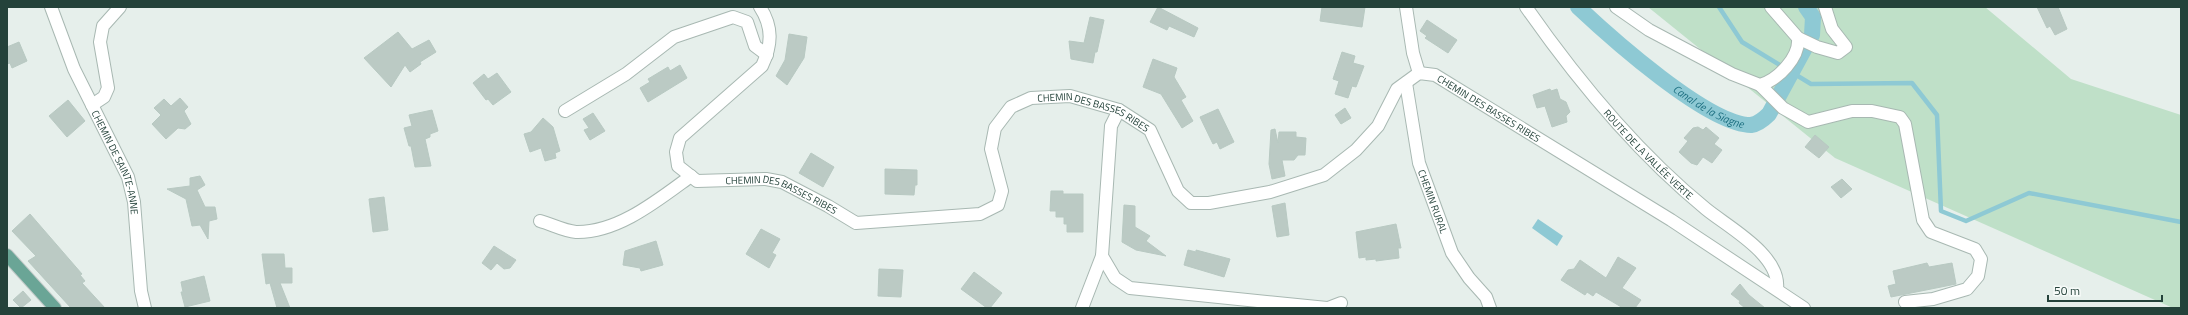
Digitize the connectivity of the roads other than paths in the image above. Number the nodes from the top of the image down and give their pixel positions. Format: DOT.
graph roads {
  1 [pos="51,7"];
  2 [pos="120,7"];
  3 [pos="760,7"];
  4 [pos="1406,7"];
  5 [pos="1526,7"];
  6 [pos="1616,7"];
  7 [pos="1771,7"];
  8 [pos="1825,7"];
  9 [pos="1798,38"];
  10 [pos="767,55"];
  11 [pos="1419,73"];
  12 [pos="1406,83"];
  13 [pos="1760,85"];
  14 [pos="92,105"];
  15 [pos="1119,110"];
  16 [pos="565,111"];
  17 [pos="691,176"];
  18 [pos="540,221"];
  19 [pos="7,255"];
  20 [pos="1102,256"];
  21 [pos="1777,289"];
  22 [pos="1905,302"];
  23 [pos="1341,303"];
  24 [pos="55,308"];
  25 [pos="145,308"];
  26 [pos="1082,308"];
  27 [pos="1327,308"];
  28 [pos="1490,308"];
  29 [pos="1804,308"];
  1 -- 14 [label="street"];
  2 -- 14 [label="street, CHEMIN DE SAINTE-ANNE"];
  3 -- 10 [label="street"];
  4 -- 11 [label="street"];
  5 -- 21 [label="street, ROUTE DE LA VALLÉE VERTE"];
  6 -- 13 [label="street"];
  7 -- 9 [label="street"];
  8 -- 9 [label="street"];
  9 -- 13 [label="street"];
  10 -- 16 [label="street"];
  10 -- 17 [label="street"];
  11 -- 12 [label="street, CHEMIN DES BASSES RIBES"];
  11 -- 21 [label="street, CHEMIN DES BASSES RIBES"];
  12 -- 15 [label="street, CHEMIN DES BASSES RIBES"];
  12 -- 28 [label="street, CHEMIN RURAL"];
  13 -- 22 [label="street"];
  14 -- 25 [label="street, CHEMIN DE SAINTE-ANNE"];
  15 -- 17 [label="street, CHEMIN DES BASSES RIBES"];
  15 -- 20 [label="street"];
  17 -- 18 [label="street"];
  19 -- 24 [label="main road"];
  20 -- 26 [label="street"];
  20 -- 27 [label="street"];
  21 -- 29 [label="street, CHEMIN DES BASSES RIBES"];
  23 -- 27 [label="street"];
}
